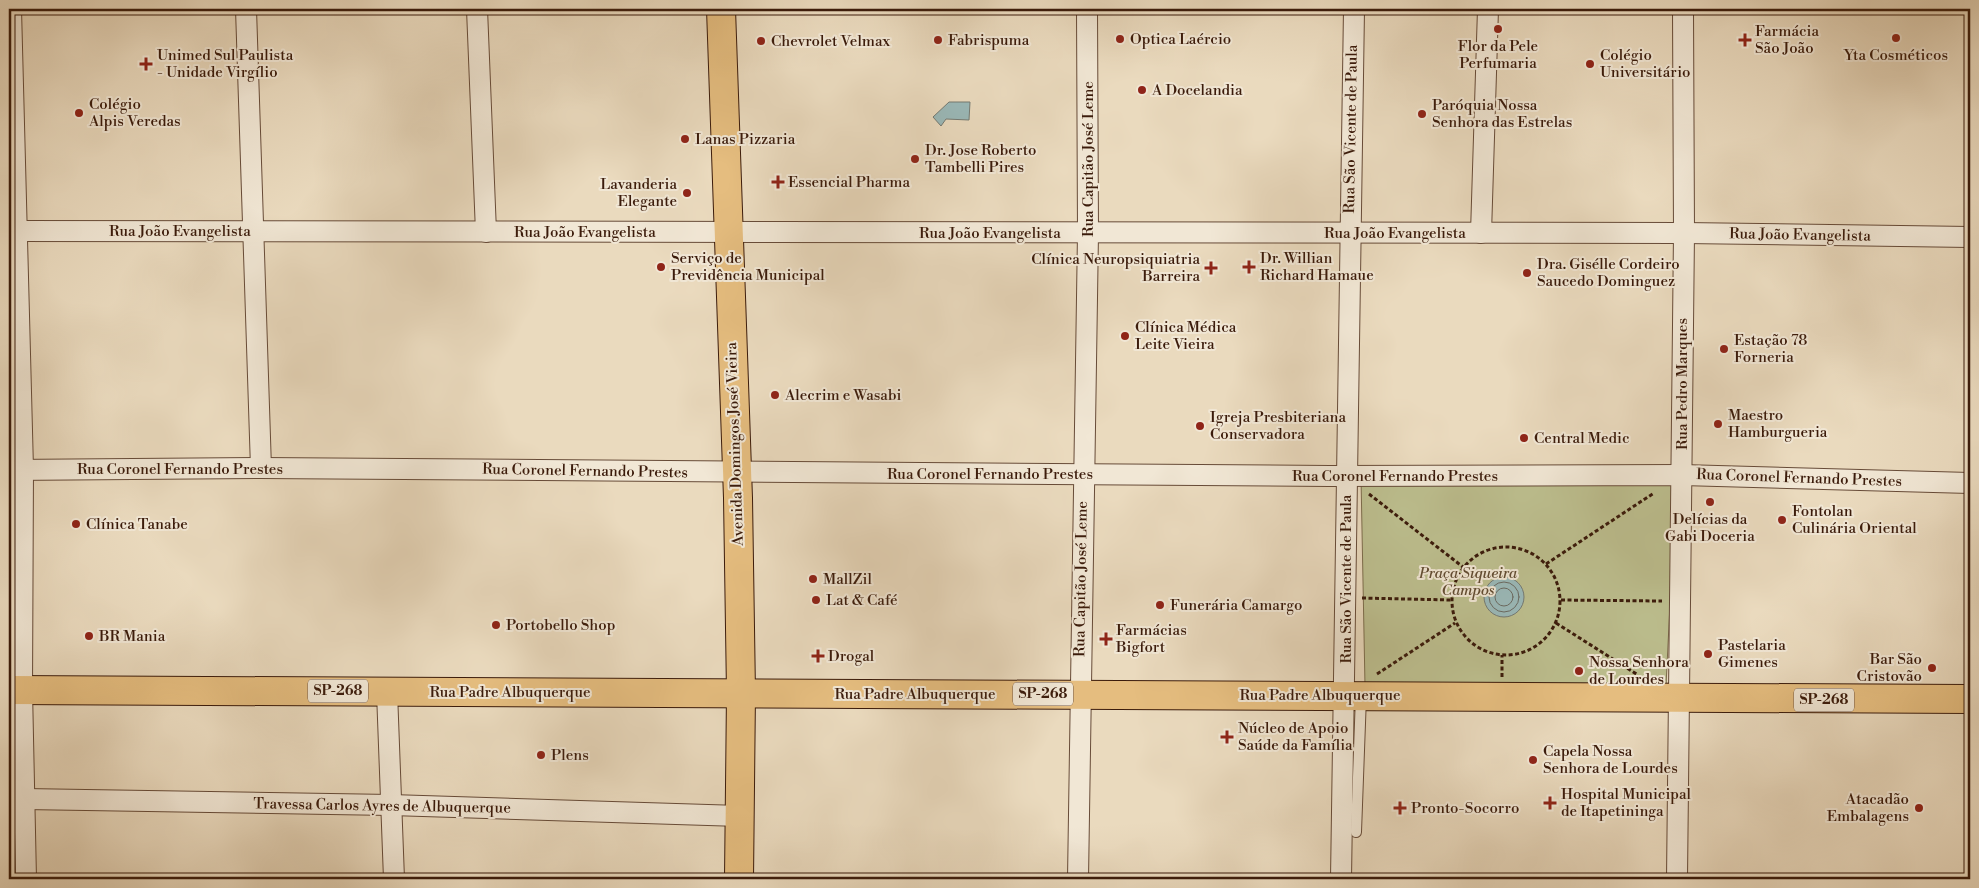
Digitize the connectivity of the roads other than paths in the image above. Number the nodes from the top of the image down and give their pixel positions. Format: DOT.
graph roads {
  1 [pos="11,9"];
  2 [pos="246,9"];
  3 [pos="477,9"];
  4 [pos="721,9"];
  5 [pos="1088,9"];
  6 [pos="1354,9"];
  7 [pos="1488,9"];
  8 [pos="1683,9"];
  9 [pos="13,231"];
  10 [pos="252,231"];
  11 [pos="486,232"];
  12 [pos="728,233"];
  13 [pos="1088,233"];
  14 [pos="1349,233"];
  15 [pos="1481,233"];
  16 [pos="1684,233"];
  17 [pos="1970,237"];
  18 [pos="261,468"];
  19 [pos="16,470"];
  20 [pos="737,473"];
  21 [pos="1083,474"];
  22 [pos="1682,475"];
  23 [pos="1347,476"];
  24 [pos="1970,483"];
  25 [pos="16,690"];
  26 [pos="387,692"];
  27 [pos="742,693"];
  28 [pos="1079,694"];
  29 [pos="1358,695"];
  30 [pos="1678,700"];
  31 [pos="1970,700"];
  32 [pos="24,799"];
  33 [pos="391,805"];
  34 [pos="740,816"];
  35 [pos="1356,832"];
  36 [pos="26,879"];
  37 [pos="394,879"];
  38 [pos="739,879"];
  39 [pos="1078,879"];
  40 [pos="1341,879"];
  41 [pos="1677,879"];
  1 -- 9 [label="street"];
  2 -- 10 [label="street"];
  3 -- 11 [label="street"];
  4 -- 12 [label="main road, Avenida Domingos José Vieira"];
  5 -- 13 [label="street, Rua Capitão José Leme"];
  6 -- 14 [label="street, Rua São Vicente de Paula"];
  7 -- 15 [label="street"];
  8 -- 16 [label="street, Rua Pedro Marques"];
  9 -- 10 [label="street, Rua João Evangelista"];
  9 -- 19 [label="street"];
  10 -- 11 [label="street, Rua João Evangelista"];
  10 -- 18 [label="street"];
  11 -- 12 [label="street, Rua João Evangelista"];
  12 -- 13 [label="street, Rua João Evangelista"];
  12 -- 20 [label="main road, Avenida Domingos José Vieira"];
  13 -- 14 [label="street, Rua João Evangelista"];
  13 -- 21 [label="street, Rua Capitão José Leme"];
  14 -- 15 [label="street, Rua João Evangelista"];
  14 -- 23 [label="street, Rua São Vicente de Paula"];
  15 -- 16 [label="street, Rua João Evangelista"];
  16 -- 17 [label="street, Rua João Evangelista"];
  16 -- 22 [label="street, Rua Pedro Marques"];
  18 -- 19 [label="street, Rua Coronel Fernando Prestes"];
  18 -- 20 [label="street, Rua Coronel Fernando Prestes"];
  19 -- 25 [label="street"];
  20 -- 21 [label="street, Rua Coronel Fernando Prestes"];
  20 -- 27 [label="main road, Avenida Domingos José Vieira"];
  21 -- 23 [label="street, Rua Coronel Fernando Prestes"];
  21 -- 28 [label="street, Rua Capitão José Leme"];
  22 -- 23 [label="street, Rua Coronel Fernando Prestes"];
  22 -- 24 [label="street, Rua Coronel Fernando Prestes"];
  22 -- 30 [label="street, Rua Pedro Marques"];
  23 -- 29 [label="street, Rua São Vicente de Paula"];
  25 -- 26 [label="main road, Rua Padre Albuquerque / SP-268"];
  25 -- 32 [label="street"];
  26 -- 27 [label="main road, Rua Padre Albuquerque / SP-268"];
  26 -- 33 [label="street"];
  27 -- 28 [label="main road, Rua Padre Albuquerque / SP-268"];
  27 -- 34 [label="main road, Avenida Domingos José Vieira"];
  28 -- 29 [label="main road, Rua Padre Albuquerque / SP-268"];
  28 -- 39 [label="street, Rua Capitão José Leme"];
  29 -- 30 [label="main road, Rua Padre Albuquerque / SP-268"];
  29 -- 35 [label="lane"];
  29 -- 40 [label="street, Rua São Vicente de Paula"];
  30 -- 31 [label="main road, Rua Padre Albuquerque / SP-268"];
  30 -- 41 [label="street, Rua Pedro Marques"];
  32 -- 33 [label="street, Travessa Carlos Ayres de Albuquerque"];
  32 -- 36 [label="street"];
  33 -- 34 [label="street, Travessa Carlos Ayres de Albuquerque"];
  33 -- 37 [label="street"];
  34 -- 38 [label="main road, Avenida Domingos José Vieira"];
}
